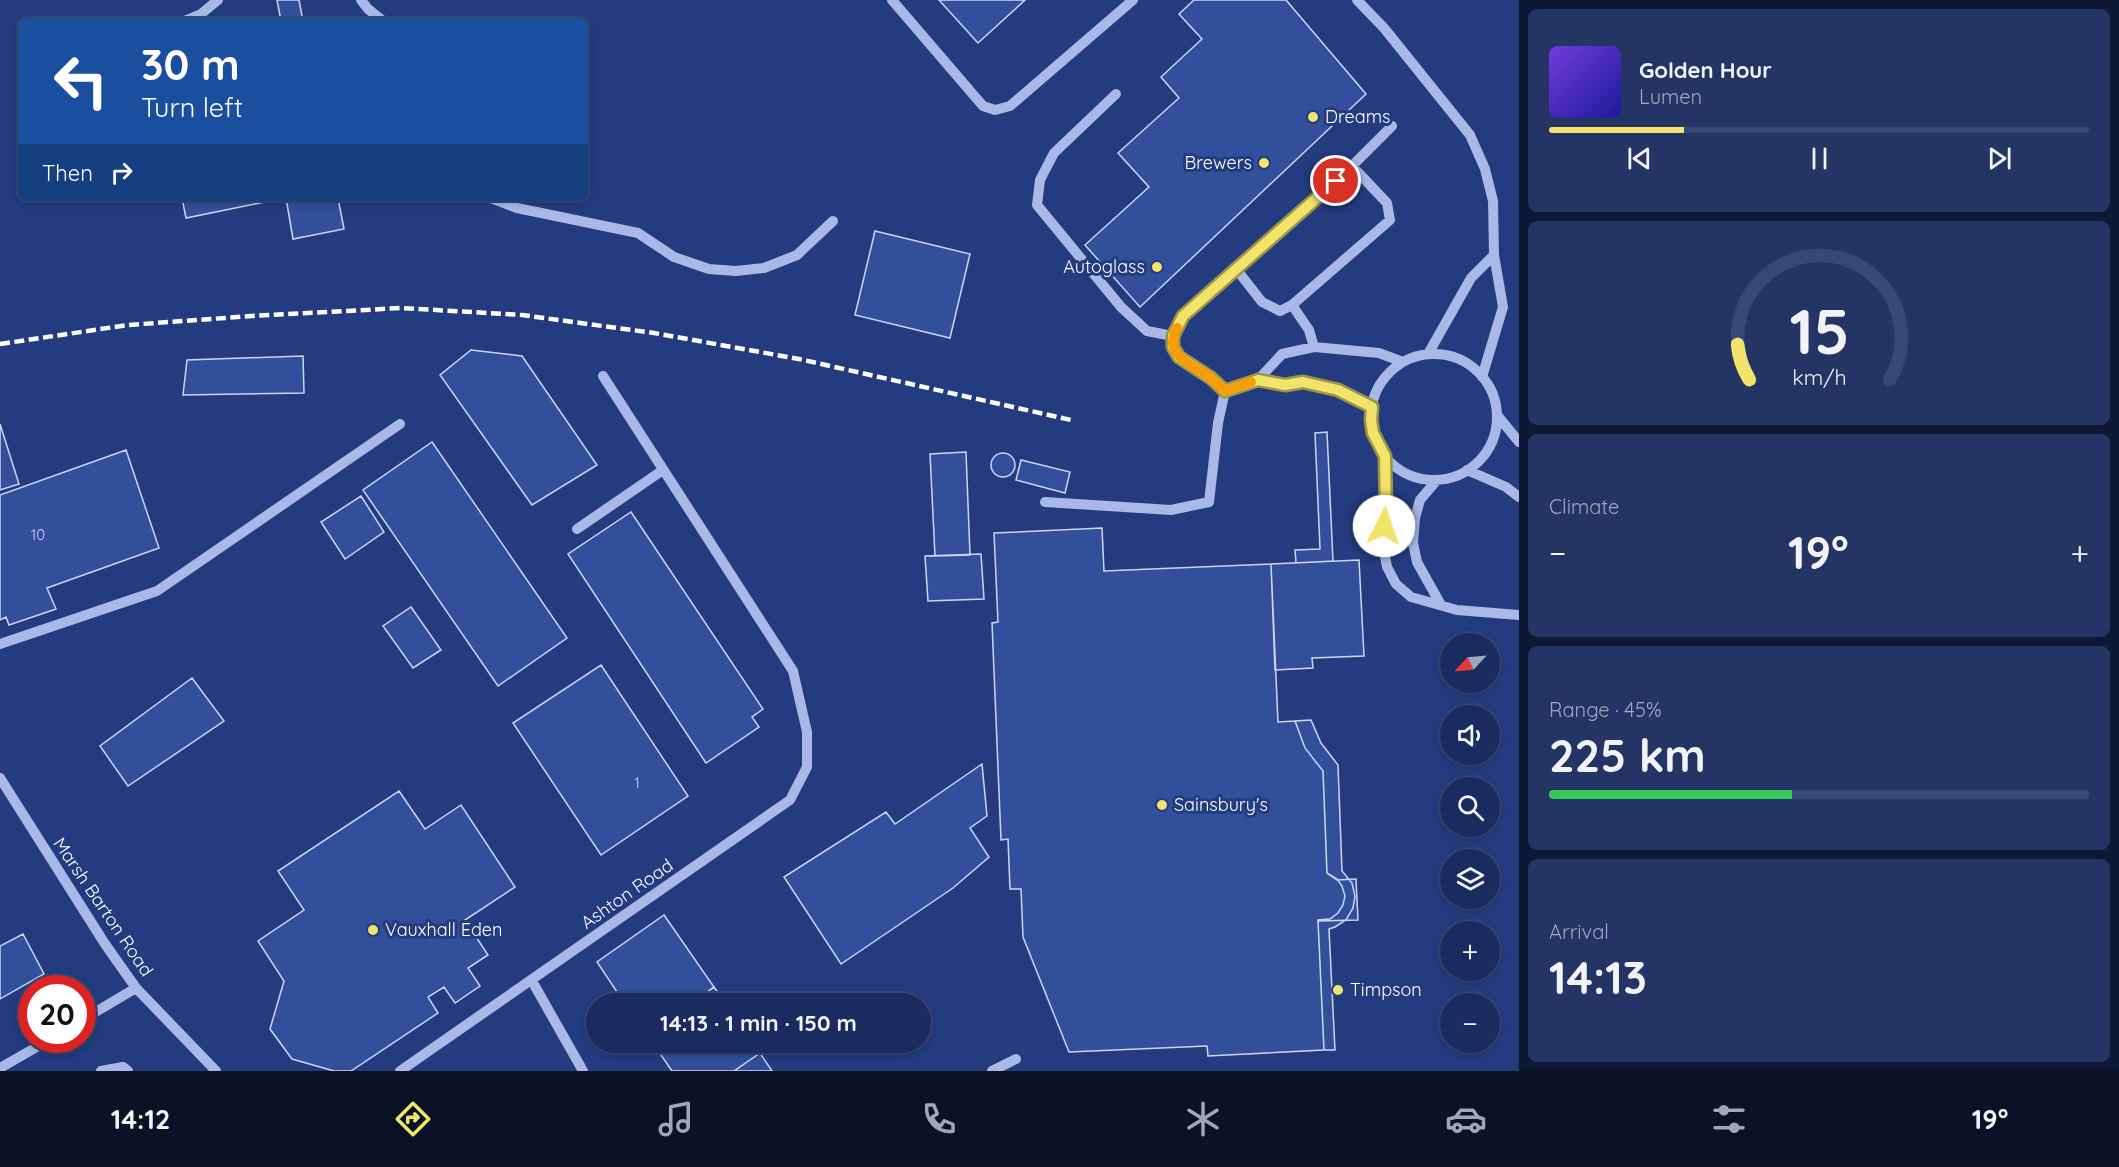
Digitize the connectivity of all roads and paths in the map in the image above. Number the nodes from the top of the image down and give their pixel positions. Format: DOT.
graph roads {
  1 [pos="218,0"];
  2 [pos="361,0"];
  3 [pos="892,0"];
  4 [pos="1133,0"];
  5 [pos="1357,0"];
  6 [pos="191,18"];
  7 [pos="379,18"];
  8 [pos="1116,94"];
  9 [pos="1392,126"];
  10 [pos="1352,166"];
  11 [pos="500,201"];
  12 [pos="833,221"];
  13 [pos="1494,255"];
  14 [pos="1237,270"];
  15 [pos="1292,305"];
  16 [pos="1173,336"];
  17 [pos="1314,347"];
  18 [pos="1428,354"];
  19 [pos="1403,362"];
  20 [pos="603,376"];
  21 [pos="1482,377"];
  22 [pos="1258,380"];
  23 [pos="1225,391"];
  24 [pos="1372,407"];
  25 [pos="1497,415"];
  26 [pos="400,424"];
  27 [pos="1519,442"];
  28 [pos="1385,456"];
  29 [pos="663,470"];
  30 [pos="1467,470"];
  31 [pos="1437,480"];
  32 [pos="1519,497"];
  33 [pos="1045,502"];
  34 [pos="577,529"];
  35 [pos="1442,605"];
  36 [pos="1519,615"];
  37 [pos="0,644"];
  38 [pos="0,778"];
  39 [pos="532,981"];
  40 [pos="136,988"];
  41 [pos="96,1012"];
  42 [pos="26,1053"];
  43 [pos="1016,1059"];
  44 [pos="0,1068"];
  45 [pos="101,1071"];
  46 [pos="128,1071"];
  47 [pos="216,1071"];
  48 [pos="400,1071"];
  49 [pos="584,1071"];
  50 [pos="992,1071"];
  1 -- 6 [label="street"];
  2 -- 7 [label="street"];
  3 -- 4 [label="street"];
  5 -- 13 [label="street"];
  8 -- 16 [label="street"];
  9 -- 10 [label="street"];
  10 -- 14 [label="street"];
  10 -- 15 [label="street"];
  11 -- 12 [label="street"];
  13 -- 18 [label="street"];
  13 -- 21 [label="street"];
  14 -- 15 [label="street"];
  14 -- 16 [label="street"];
  15 -- 17 [label="street"];
  16 -- 23 [label="street"];
  17 -- 19 [label="street"];
  17 -- 22 [label="street"];
  18 -- 19 [label="street"];
  18 -- 21 [label="street"];
  19 -- 24 [label="street"];
  20 -- 29 [label="street, Ashton Road"];
  21 -- 25 [label="street"];
  22 -- 23 [label="street"];
  22 -- 24 [label="street"];
  23 -- 33 [label="street"];
  24 -- 28 [label="street"];
  25 -- 27 [label="street"];
  25 -- 30 [label="street"];
  26 -- 37 [label="street"];
  28 -- 31 [label="street"];
  28 -- 35 [label="street"];
  29 -- 34 [label="street"];
  29 -- 39 [label="street, Ashton Road"];
  30 -- 31 [label="street"];
  30 -- 32 [label="street"];
  31 -- 35 [label="street"];
  35 -- 36 [label="street"];
  38 -- 40 [label="street, Marsh Barton Road"];
  39 -- 48 [label="street, Ashton Road"];
  39 -- 49 [label="street"];
  40 -- 41 [label="street"];
  40 -- 47 [label="street, Marsh Barton Road"];
  42 -- 44 [label="street"];
  43 -- 50 [label="street"];
  45 -- 46 [label="street"];
}
